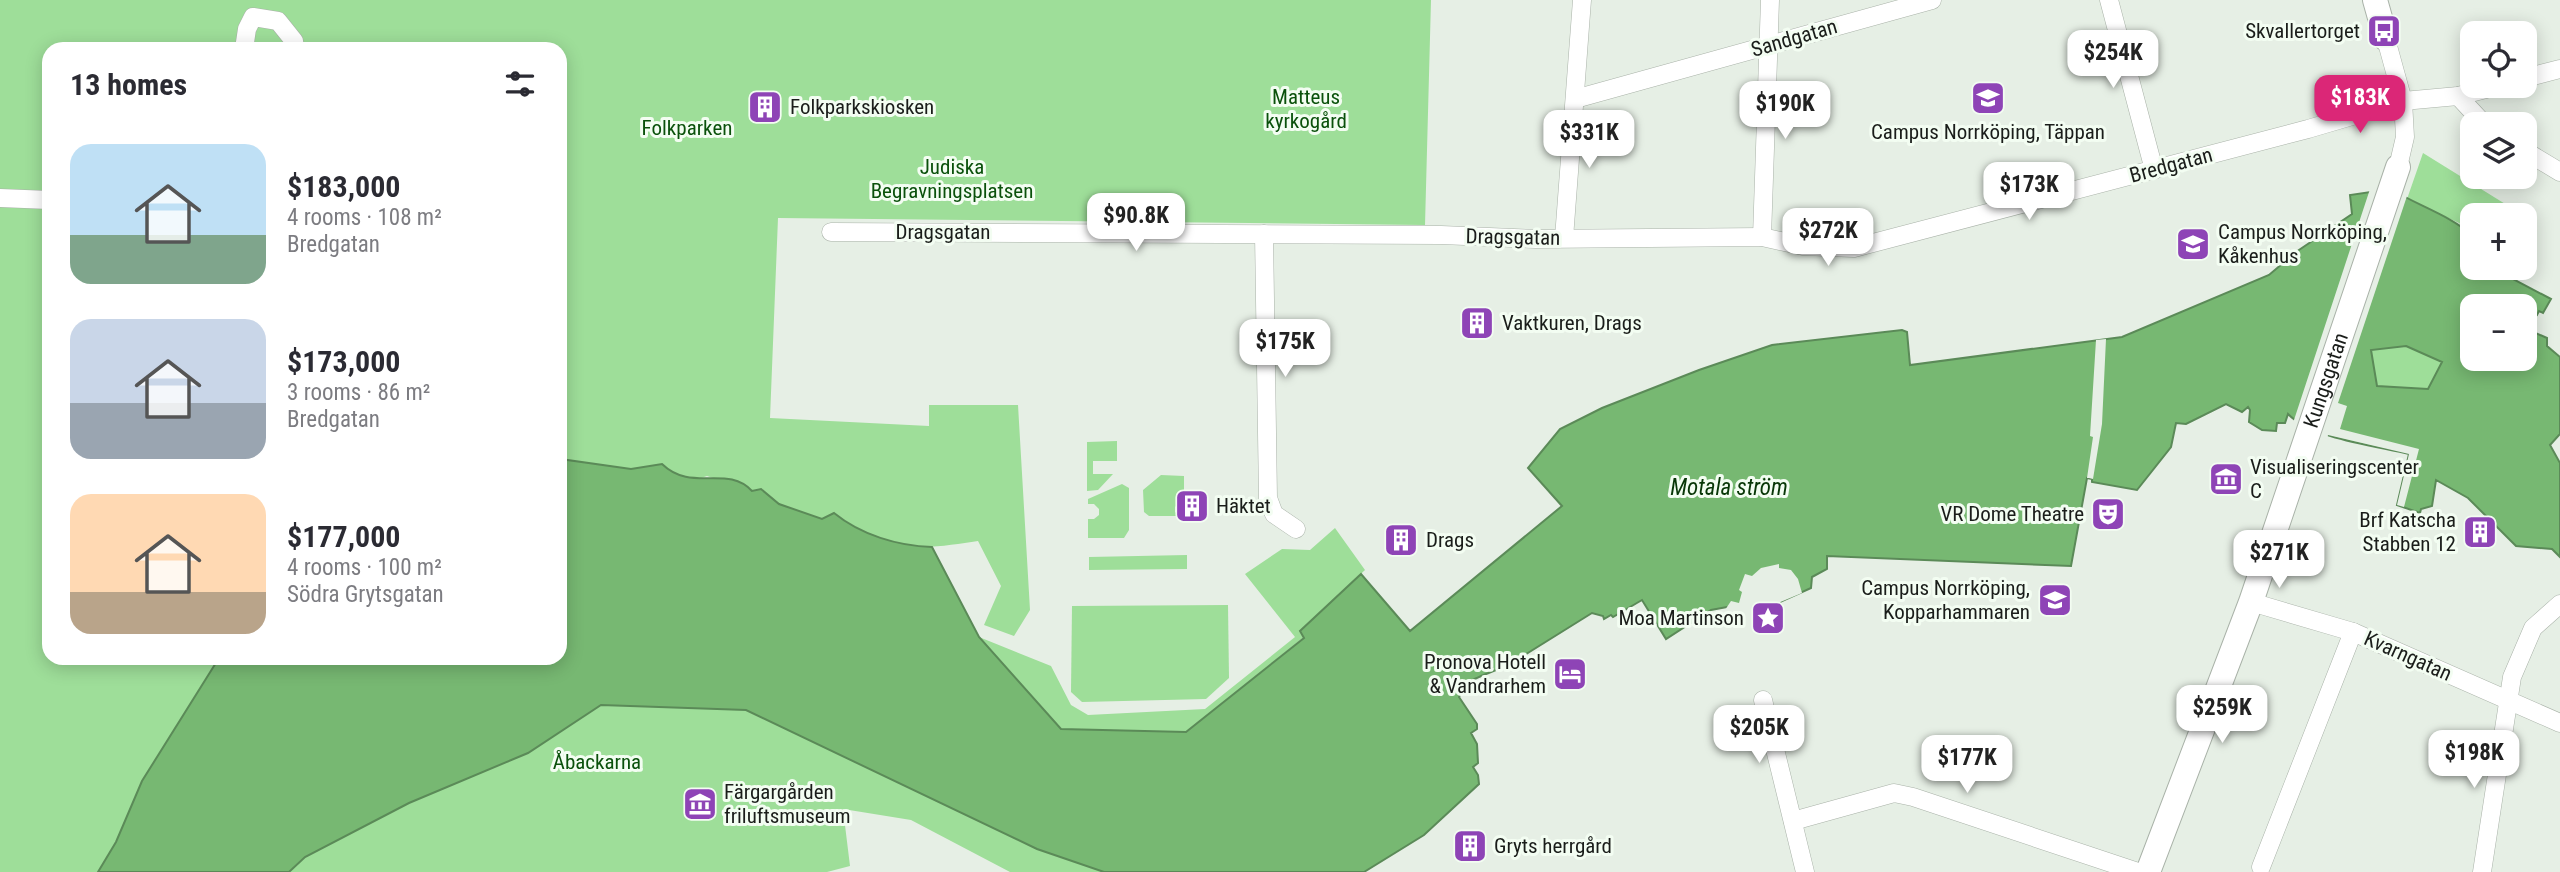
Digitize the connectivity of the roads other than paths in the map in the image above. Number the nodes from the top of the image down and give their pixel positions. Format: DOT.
graph roads {
  1 [pos="1582,0"];
  2 [pos="1770,0"];
  3 [pos="1932,0"];
  4 [pos="2109,0"];
  5 [pos="2375,0"];
  6 [pos="2386,39"];
  7 [pos="245,42"];
  8 [pos="293,42"];
  9 [pos="1768,46"];
  10 [pos="2560,69"];
  11 [pos="2537,75"];
  12 [pos="2458,96"];
  13 [pos="1575,99"];
  14 [pos="2403,101"];
  15 [pos="2473,112"];
  16 [pos="2537,158"];
  17 [pos="2398,167"];
  18 [pos="2154,170"];
  19 [pos="2560,172"];
  20 [pos="0,198"];
  21 [pos="42,200"];
  22 [pos="831,232"];
  23 [pos="1264,234"];
  24 [pos="1762,237"];
  25 [pos="1564,238"];
  26 [pos="1296,529"];
  27 [pos="2251,602"];
  28 [pos="2560,604"];
  29 [pos="2353,632"];
  30 [pos="1763,700"];
  31 [pos="2507,700"];
  32 [pos="2560,723"];
  33 [pos="1793,821"];
  34 [pos="2261,867"];
  35 [pos="1805,872"];
  36 [pos="2137,872"];
  37 [pos="2148,872"];
  38 [pos="2482,872"];
  1 -- 13 [label="street"];
  2 -- 9 [label="street"];
  3 -- 9 [label="street, Sandgatan"];
  4 -- 18 [label="street"];
  5 -- 6 [label="main road, Kungsgatan"];
  6 -- 14 [label="street, Kungsgatan"];
  7 -- 8 [label="street"];
  9 -- 13 [label="street, Sandgatan"];
  9 -- 24 [label="street"];
  10 -- 11 [label="street"];
  12 -- 14 [label="street, Bredgatan"];
  12 -- 15 [label="street"];
  13 -- 25 [label="street"];
  14 -- 17 [label="street, Kungsgatan"];
  14 -- 18 [label="street, Bredgatan"];
  16 -- 19 [label="street"];
  17 -- 27 [label="main road, Kungsgatan"];
  18 -- 24 [label="street, Bredgatan"];
  20 -- 21 [label="street"];
  22 -- 23 [label="street, Dragsgatan"];
  23 -- 25 [label="street, Dragsgatan"];
  23 -- 26 [label="street"];
  24 -- 25 [label="street, Dragsgatan"];
  27 -- 29 [label="street, Kvarngatan"];
  27 -- 37 [label="main road, Kungsgatan"];
  28 -- 31 [label="street"];
  29 -- 31 [label="street, Kvarngatan"];
  29 -- 34 [label="street"];
  30 -- 33 [label="street"];
  31 -- 32 [label="street, Kvarngatan"];
  31 -- 38 [label="street"];
  33 -- 35 [label="street"];
  33 -- 36 [label="street"];
}
